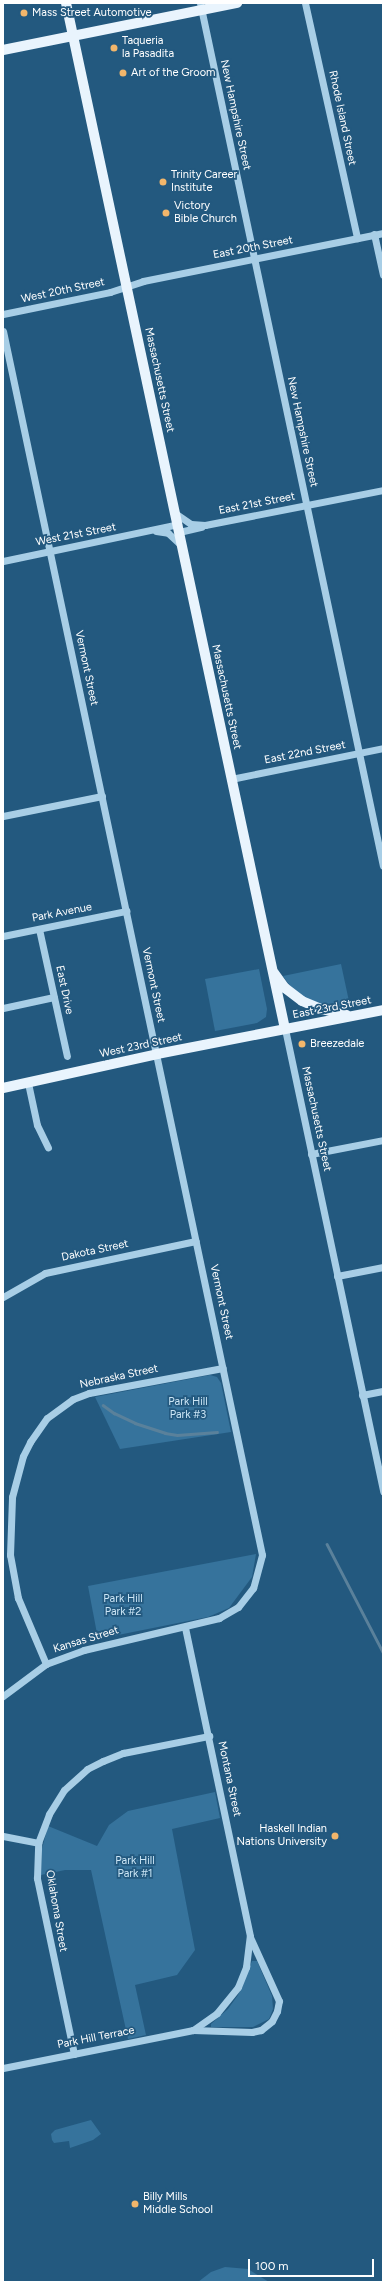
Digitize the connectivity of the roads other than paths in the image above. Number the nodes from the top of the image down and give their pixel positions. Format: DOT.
graph roads {
  1 [pos="66,3"];
  2 [pos="238,3"];
  3 [pos="306,3"];
  4 [pos="201,7"];
  5 [pos="73,36"];
  6 [pos="3,50"];
  7 [pos="383,233"];
  8 [pos="374,234"];
  9 [pos="357,238"];
  10 [pos="254,259"];
  11 [pos="383,275"];
  12 [pos="127,286"];
  13 [pos="3,314"];
  14 [pos="3,331"];
  15 [pos="383,490"];
  16 [pos="306,506"];
  17 [pos="175,513"];
  18 [pos="205,525"];
  19 [pos="178,528"];
  20 [pos="154,531"];
  21 [pos="182,547"];
  22 [pos="50,551"];
  23 [pos="3,561"];
  24 [pos="383,748"];
  25 [pos="359,753"];
  26 [pos="231,779"];
  27 [pos="102,796"];
  28 [pos="3,816"];
  29 [pos="383,866"];
  30 [pos="126,911"];
  31 [pos="39,929"];
  32 [pos="3,936"];
  33 [pos="273,972"];
  34 [pos="54,998"];
  35 [pos="3,1008"];
  36 [pos="383,1010"];
  37 [pos="356,1016"];
  38 [pos="285,1029"];
  39 [pos="157,1054"];
  40 [pos="67,1056"];
  41 [pos="28,1083"];
  42 [pos="3,1088"];
  43 [pos="383,1140"];
  44 [pos="48,1148"];
  45 [pos="311,1154"];
  46 [pos="196,1241"];
  47 [pos="383,1267"];
  48 [pos="337,1276"];
  49 [pos="3,1297"];
  50 [pos="223,1368"];
  51 [pos="383,1391"];
  52 [pos="362,1395"];
  53 [pos="383,1492"];
  54 [pos="185,1626"];
  55 [pos="46,1664"];
  56 [pos="3,1696"];
  57 [pos="209,1736"];
  58 [pos="3,1836"];
  59 [pos="38,1843"];
  60 [pos="250,1936"];
  61 [pos="242,1977"];
  62 [pos="272,2021"];
  63 [pos="193,2030"];
  64 [pos="74,2054"];
  65 [pos="3,2068"];
  1 -- 5 [label="main road, Massachusetts Street"];
  2 -- 4 [label="main road"];
  3 -- 9 [label="street, Rhode Island Street"];
  4 -- 5 [label="main road"];
  4 -- 10 [label="street, New Hampshire Street"];
  5 -- 6 [label="main road"];
  5 -- 12 [label="main road, Massachusetts Street"];
  7 -- 8 [label="street, East 20th Street"];
  8 -- 9 [label="street, East 20th Street"];
  8 -- 11 [label="street"];
  9 -- 10 [label="street, East 20th Street"];
  10 -- 12 [label="street, East 20th Street"];
  10 -- 16 [label="street, New Hampshire Street"];
  12 -- 13 [label="street, West 20th Street"];
  12 -- 17 [label="main road, Massachusetts Street"];
  14 -- 22 [label="street, Vermont Street"];
  15 -- 16 [label="street, East 21st Street"];
  16 -- 18 [label="street, East 21st Street"];
  16 -- 25 [label="street, New Hampshire Street"];
  17 -- 18 [label="street, East 21st Street"];
  17 -- 19 [label="main road, Massachusetts Street"];
  18 -- 19 [label="street, East 21st Street"];
  19 -- 20 [label="street, West 21st Street"];
  19 -- 21 [label="main road, Massachusetts Street"];
  20 -- 21 [label="street, West 21st Street"];
  20 -- 22 [label="street, West 21st Street"];
  21 -- 26 [label="main road, Massachusetts Street"];
  22 -- 23 [label="street, West 21st Street"];
  22 -- 27 [label="street, Vermont Street"];
  24 -- 25 [label="street, East 22nd Street"];
  25 -- 26 [label="street, East 22nd Street"];
  25 -- 29 [label="street, New Hampshire Street"];
  26 -- 33 [label="main road, Massachusetts Street"];
  27 -- 28 [label="street"];
  27 -- 30 [label="street, Vermont Street"];
  30 -- 31 [label="street, Park Avenue"];
  30 -- 39 [label="street, Vermont Street"];
  31 -- 32 [label="street, Park Avenue"];
  31 -- 34 [label="street, East Drive"];
  33 -- 37 [label="main road"];
  33 -- 38 [label="main road, Massachusetts Street"];
  34 -- 35 [label="street"];
  34 -- 40 [label="street, East Drive"];
  36 -- 37 [label="main road, East 23rd Street"];
  37 -- 38 [label="main road, East 23rd Street"];
  38 -- 39 [label="main road, West 23rd Street"];
  38 -- 45 [label="street, Massachusetts Street"];
  39 -- 41 [label="main road, West 23rd Street"];
  39 -- 46 [label="street, Vermont Street"];
  41 -- 42 [label="main road, West 23rd Street"];
  41 -- 44 [label="street"];
  43 -- 45 [label="street"];
  45 -- 48 [label="street, Massachusetts Street"];
  46 -- 49 [label="street, Dakota Street"];
  46 -- 50 [label="street, Vermont Street"];
  47 -- 48 [label="street"];
  48 -- 52 [label="street, Massachusetts Street"];
  50 -- 54 [label="street, Vermont Street"];
  50 -- 55 [label="street, Nebraska Street"];
  51 -- 52 [label="street"];
  52 -- 53 [label="street, Massachusetts Street"];
  54 -- 55 [label="street, Kansas Street"];
  54 -- 57 [label="street, Montana Street"];
  55 -- 56 [label="street, Kansas Street"];
  57 -- 59 [label="street, Oklahoma Street"];
  57 -- 60 [label="street, Montana Street"];
  58 -- 59 [label="street"];
  59 -- 64 [label="street, Oklahoma Street"];
  60 -- 61 [label="street, Montana Street"];
  60 -- 62 [label="street, Montana Street"];
  61 -- 63 [label="street, Park Hill Terrace"];
  62 -- 63 [label="street, Park Hill Terrace"];
  63 -- 64 [label="street, Park Hill Terrace"];
  64 -- 65 [label="street, Park Hill Terrace"];
}
